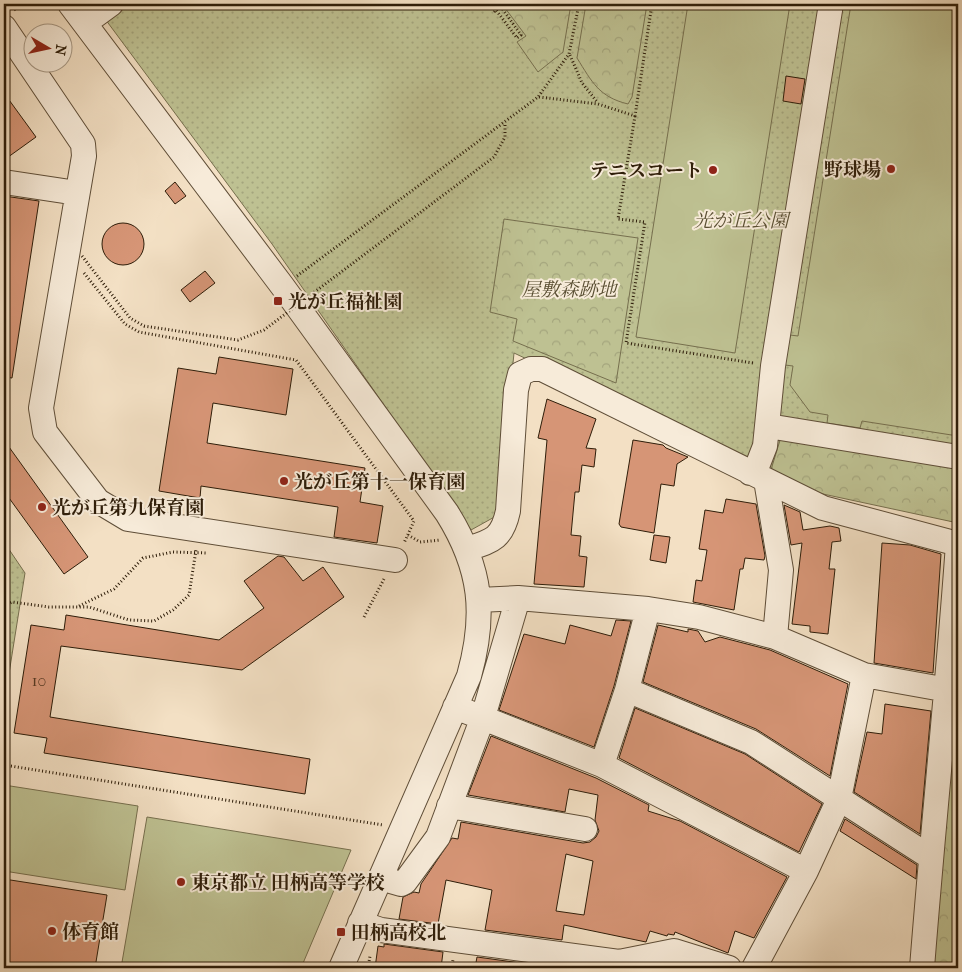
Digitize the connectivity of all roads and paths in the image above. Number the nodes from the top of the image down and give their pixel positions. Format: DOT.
graph roads {
  1 [pos="70,4"];
  2 [pos="111,4"];
  3 [pos="499,4"];
  4 [pos="579,4"];
  5 [pos="652,4"];
  6 [pos="831,4"];
  7 [pos="494,12"];
  8 [pos="85,23"];
  9 [pos="4,27"];
  10 [pos="569,54"];
  11 [pos="538,97"];
  12 [pos="598,104"];
  13 [pos="635,116"];
  14 [pos="504,124"];
  15 [pos="4,182"];
  16 [pos="77,193"];
  17 [pos="83,247"];
  18 [pos="82,256"];
  19 [pos="81,261"];
  20 [pos="80,267"];
  21 [pos="282,287"];
  22 [pos="773,366"];
  23 [pos="768,426"];
  24 [pos="958,456"];
  25 [pos="758,477"];
  26 [pos="198,530"];
  27 [pos="408,535"];
  28 [pos="464,542"];
  29 [pos="215,552"];
  30 [pos="395,560"];
  31 [pos="518,598"];
  32 [pos="479,600"];
  33 [pos="4,606"];
  34 [pos="75,607"];
  35 [pos="648,608"];
  36 [pos="364,617"];
  37 [pos="775,637"];
  38 [pos="864,675"];
  39 [pos="627,690"];
  40 [pos="948,690"];
  41 [pos="455,707"];
  42 [pos="483,718"];
  43 [pos="4,765"];
  44 [pos="602,765"];
  45 [pos="839,799"];
  46 [pos="449,806"];
  47 [pos="388,826"];
  48 [pos="585,829"];
  49 [pos="930,857"];
  50 [pos="806,871"];
  51 [pos="380,878"];
  52 [pos="360,923"];
  53 [pos="340,968"];
  54 [pos="729,968"];
  55 [pos="754,968"];
  56 [pos="922,968"];
  1 -- 8 [label="street"];
  2 -- 8 [label="street"];
  3 -- 7 [label="path"];
  4 -- 10 [label="path"];
  5 -- 13 [label="path"];
  6 -- 22 [label="street"];
  8 -- 21 [label="street"];
  9 -- 16 [label="street"];
  10 -- 11 [label="path"];
  10 -- 12 [label="path"];
  11 -- 12 [label="path"];
  11 -- 14 [label="path"];
  12 -- 13 [label="path"];
  13 -- 22 [label="path"];
  14 -- 18 [label="path, bridge"];
  14 -- 21 [label="path"];
  15 -- 16 [label="street"];
  16 -- 26 [label="street"];
  17 -- 18 [label="path"];
  18 -- 19 [label="path"];
  20 -- 27 [label="path"];
  21 -- 28 [label="street"];
  22 -- 23 [label="street"];
  23 -- 24 [label="street"];
  23 -- 25 [label="street"];
  25 -- 28 [label="street"];
  25 -- 37 [label="street"];
  25 -- 40 [label="street"];
  26 -- 30 [label="street"];
  26 -- 34 [label="path"];
  27 -- 28 [label="path"];
  27 -- 30 [label="path"];
  28 -- 32 [label="street"];
  29 -- 34 [label="path"];
  30 -- 36 [label="path"];
  31 -- 32 [label="street"];
  31 -- 35 [label="street"];
  31 -- 42 [label="street"];
  32 -- 41 [label="street"];
  33 -- 34 [label="path"];
  35 -- 37 [label="street"];
  35 -- 39 [label="street"];
  37 -- 38 [label="street"];
  38 -- 40 [label="street"];
  38 -- 45 [label="street"];
  39 -- 44 [label="street"];
  39 -- 45 [label="street"];
  40 -- 49 [label="street"];
  41 -- 42 [label="street"];
  41 -- 51 [label="street"];
  42 -- 44 [label="street"];
  42 -- 46 [label="street"];
  43 -- 47 [label="path"];
  44 -- 50 [label="street"];
  45 -- 49 [label="street"];
  45 -- 50 [label="street"];
  46 -- 48 [label="street"];
  46 -- 51 [label="street"];
  49 -- 56 [label="street"];
  50 -- 55 [label="street"];
  51 -- 52 [label="street"];
  52 -- 53 [label="street"];
  52 -- 54 [label="street"];
}
